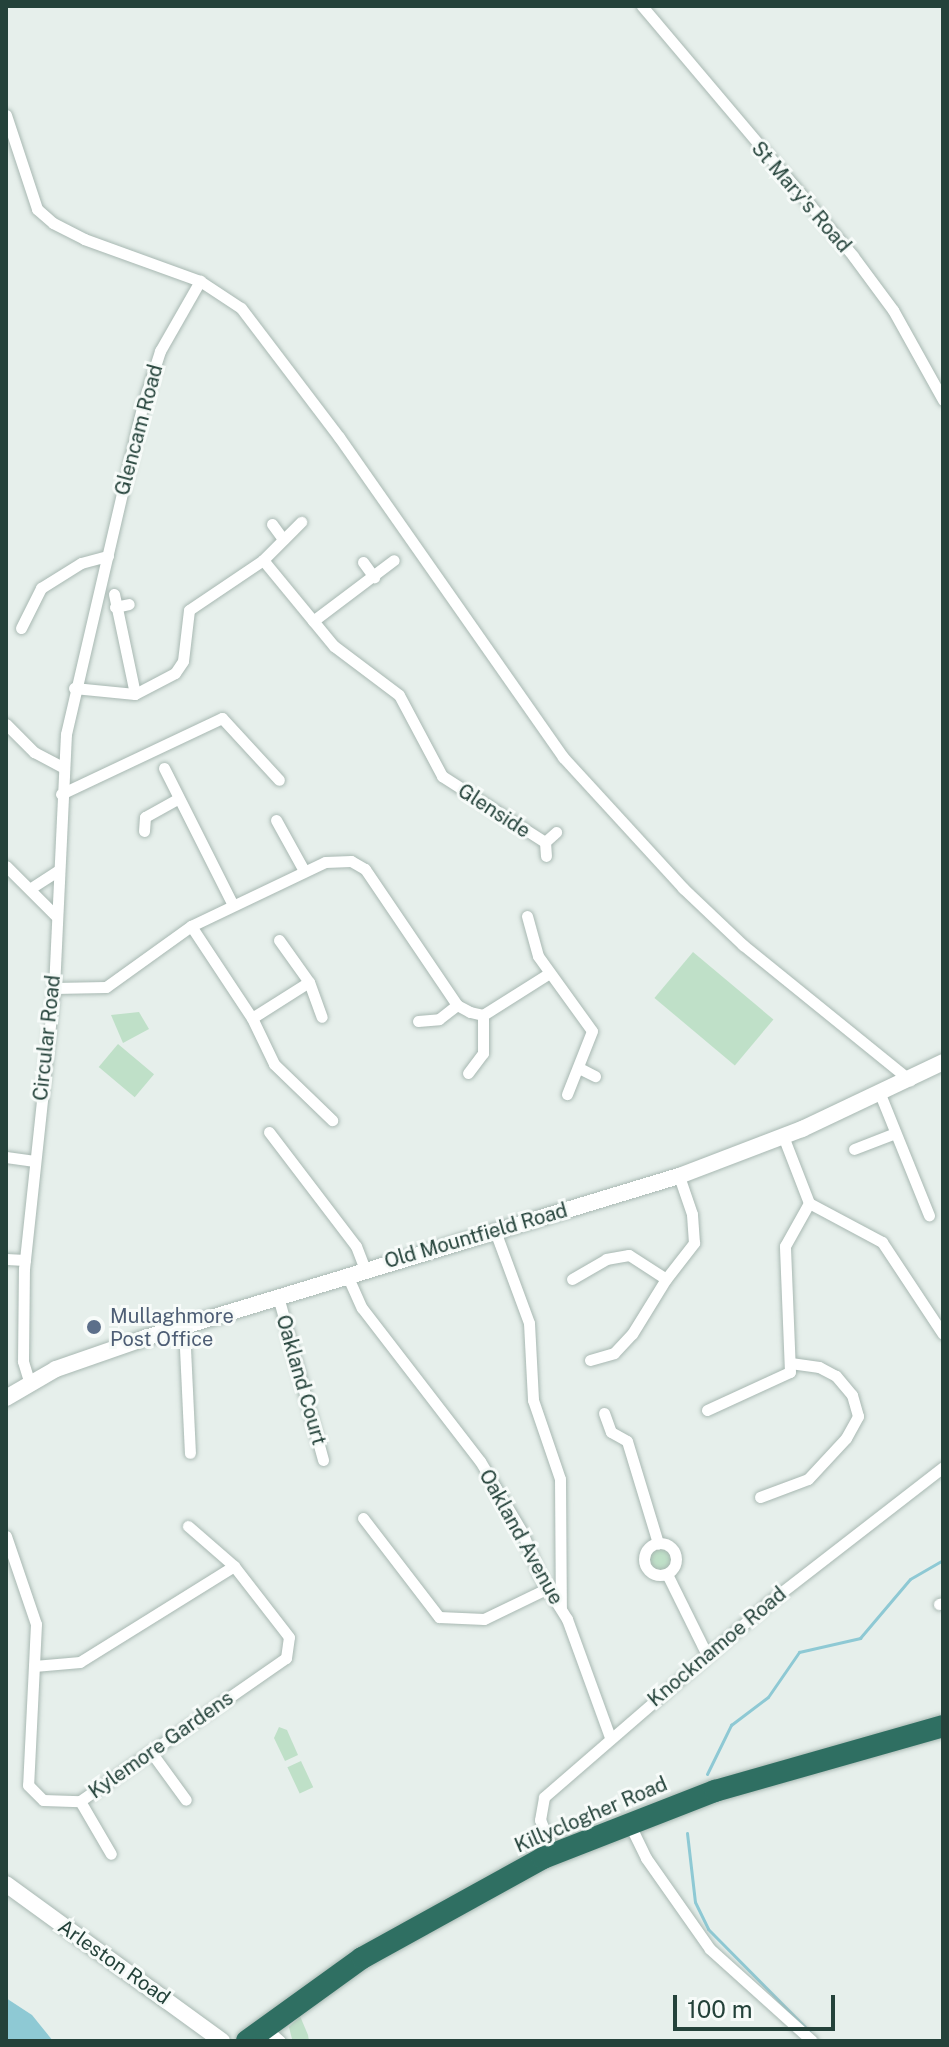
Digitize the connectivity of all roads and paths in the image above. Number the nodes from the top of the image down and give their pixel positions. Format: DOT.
graph roads {
  1 [pos="642,6"];
  2 [pos="6,115"];
  3 [pos="200,281"];
  4 [pos="943,400"];
  5 [pos="301,522"];
  6 [pos="272,524"];
  7 [pos="283,539"];
  8 [pos="108,556"];
  9 [pos="263,560"];
  10 [pos="394,560"];
  11 [pos="363,562"];
  12 [pos="374,577"];
  13 [pos="114,594"];
  14 [pos="129,604"];
  15 [pos="115,607"];
  16 [pos="313,621"];
  17 [pos="21,628"];
  18 [pos="74,688"];
  19 [pos="135,694"];
  20 [pos="6,724"];
  21 [pos="64,768"];
  22 [pos="164,768"];
  23 [pos="279,780"];
  24 [pos="61,794"];
  25 [pos="177,799"];
  26 [pos="276,820"];
  27 [pos="144,831"];
  28 [pos="556,832"];
  29 [pos="545,842"];
  30 [pos="546,856"];
  31 [pos="303,869"];
  32 [pos="59,870"];
  33 [pos="7,871"];
  34 [pos="31,888"];
  35 [pos="232,903"];
  36 [pos="527,916"];
  37 [pos="57,917"];
  38 [pos="191,926"];
  39 [pos="279,940"];
  40 [pos="548,974"];
  41 [pos="309,982"];
  42 [pos="54,988"];
  43 [pos="457,1005"];
  44 [pos="483,1015"];
  45 [pos="322,1017"];
  46 [pos="252,1018"];
  47 [pos="418,1021"];
  48 [pos="943,1062"];
  49 [pos="579,1068"];
  50 [pos="468,1073"];
  51 [pos="595,1076"];
  52 [pos="910,1080"];
  53 [pos="567,1094"];
  54 [pos="880,1094"];
  55 [pos="332,1120"];
  56 [pos="269,1132"];
  57 [pos="895,1133"];
  58 [pos="783,1136"];
  59 [pos="854,1149"];
  60 [pos="6,1157"];
  61 [pos="33,1161"];
  62 [pos="679,1176"];
  63 [pos="809,1203"];
  64 [pos="929,1215"];
  65 [pos="495,1231"];
  66 [pos="6,1259"];
  67 [pos="25,1260"];
  68 [pos="365,1269"];
  69 [pos="347,1275"];
  70 [pos="572,1279"];
  71 [pos="666,1279"];
  72 [pos="279,1300"];
  73 [pos="184,1327"];
  74 [pos="943,1334"];
  75 [pos="590,1360"];
  76 [pos="792,1363"];
  77 [pos="29,1381"];
  78 [pos="6,1398"];
  79 [pos="707,1410"];
  80 [pos="604,1413"];
  81 [pos="190,1453"];
  82 [pos="323,1460"];
  83 [pos="943,1467"];
  84 [pos="760,1497"];
  85 [pos="363,1518"];
  86 [pos="188,1526"];
  87 [pos="6,1536"];
  88 [pos="658,1543"];
  89 [pos="234,1566"];
  90 [pos="667,1574"];
  91 [pos="548,1588"];
  92 [pos="561,1609"];
  93 [pos="707,1655"];
  94 [pos="34,1666"];
  95 [pos="943,1726"];
  96 [pos="610,1737"];
  97 [pos="151,1752"];
  98 [pos="186,1800"];
  99 [pos="80,1801"];
  100 [pos="628,1822"];
  101 [pos="111,1854"];
  102 [pos="554,1854"];
  103 [pos="6,1884"];
  104 [pos="273,2034"];
  105 [pos="807,2037"];
  106 [pos="222,2041"];
  107 [pos="247,2041"];
  1 -- 4 [label="street, St Mary's Road"];
  2 -- 3 [label="street"];
  3 -- 8 [label="street, Glencam Road"];
  3 -- 52 [label="street"];
  5 -- 7 [label="street"];
  6 -- 7 [label="street"];
  7 -- 9 [label="street"];
  8 -- 17 [label="street"];
  8 -- 18 [label="street, Glencam Road"];
  9 -- 16 [label="street, Glenside"];
  9 -- 19 [label="street"];
  10 -- 12 [label="street"];
  11 -- 12 [label="street"];
  12 -- 16 [label="street"];
  13 -- 15 [label="street"];
  14 -- 15 [label="street"];
  15 -- 19 [label="street"];
  16 -- 29 [label="street, Glenside"];
  18 -- 19 [label="street"];
  18 -- 21 [label="street, Glencam Road"];
  20 -- 21 [label="street"];
  21 -- 24 [label="street, Circular Road"];
  22 -- 25 [label="street"];
  23 -- 24 [label="street"];
  24 -- 32 [label="street, Circular Road"];
  25 -- 27 [label="street"];
  25 -- 35 [label="street"];
  26 -- 31 [label="street"];
  28 -- 29 [label="street, Glenside"];
  29 -- 30 [label="street, Glenside"];
  31 -- 35 [label="street"];
  31 -- 43 [label="street"];
  32 -- 34 [label="street"];
  32 -- 37 [label="street, Circular Road"];
  33 -- 34 [label="street"];
  34 -- 37 [label="street"];
  35 -- 38 [label="street"];
  36 -- 40 [label="street"];
  37 -- 42 [label="street, Circular Road"];
  38 -- 42 [label="street"];
  38 -- 46 [label="street"];
  39 -- 41 [label="street"];
  40 -- 44 [label="street"];
  40 -- 49 [label="street"];
  41 -- 45 [label="street"];
  41 -- 46 [label="street"];
  42 -- 61 [label="street, Circular Road"];
  43 -- 44 [label="street"];
  43 -- 47 [label="street"];
  44 -- 50 [label="street"];
  46 -- 55 [label="street"];
  48 -- 52 [label="street, Old Mountfield Road"];
  49 -- 51 [label="street"];
  49 -- 53 [label="street"];
  52 -- 54 [label="street, Old Mountfield Road"];
  54 -- 57 [label="street"];
  54 -- 58 [label="street, Old Mountfield Road"];
  56 -- 68 [label="street"];
  57 -- 59 [label="street"];
  57 -- 64 [label="street"];
  58 -- 62 [label="street, Old Mountfield Road"];
  58 -- 63 [label="street"];
  60 -- 61 [label="street"];
  61 -- 67 [label="street, Circular Road"];
  62 -- 65 [label="street, Old Mountfield Road"];
  62 -- 71 [label="street"];
  63 -- 74 [label="street"];
  63 -- 76 [label="street"];
  65 -- 68 [label="street, Old Mountfield Road"];
  65 -- 92 [label="street"];
  66 -- 67 [label="street"];
  67 -- 77 [label="street, Circular Road"];
  68 -- 69 [label="street, Old Mountfield Road"];
  69 -- 72 [label="street, Old Mountfield Road"];
  69 -- 91 [label="street, Oakland Avenue"];
  70 -- 71 [label="street"];
  71 -- 75 [label="street"];
  72 -- 73 [label="street, Old Mountfield Road"];
  72 -- 82 [label="street, Oakland Court"];
  73 -- 77 [label="street, Old Mountfield Road"];
  73 -- 81 [label="street"];
  76 -- 79 [label="street"];
  76 -- 84 [label="street"];
  77 -- 78 [label="street, Old Mountfield Road"];
  80 -- 88 [label="street"];
  83 -- 93 [label="street, Knocknamoe Road"];
  85 -- 91 [label="street"];
  86 -- 89 [label="street, Kylemore Gardens"];
  87 -- 94 [label="street, Kylemore Gardens"];
  88 -- 90 [label="street"];
  88 -- 90 [label="street"];
  89 -- 94 [label="street"];
  89 -- 97 [label="street, Kylemore Gardens"];
  90 -- 93 [label="street"];
  91 -- 92 [label="street, Oakland Avenue"];
  92 -- 96 [label="street, Oakland Avenue"];
  93 -- 96 [label="street, Knocknamoe Road"];
  94 -- 99 [label="street, Kylemore Gardens"];
  95 -- 100 [label="highway, Killyclogher Road"];
  96 -- 102 [label="street, Knocknamoe Road"];
  97 -- 98 [label="street"];
  97 -- 99 [label="street, Kylemore Gardens"];
  99 -- 101 [label="street"];
  100 -- 102 [label="highway, Killyclogher Road"];
  100 -- 105 [label="street"];
  102 -- 104 [label="highway, Killyclogher Road"];
  103 -- 106 [label="street, Arleston Road"];
  104 -- 107 [label="highway, Killyclogher Road"];
}
